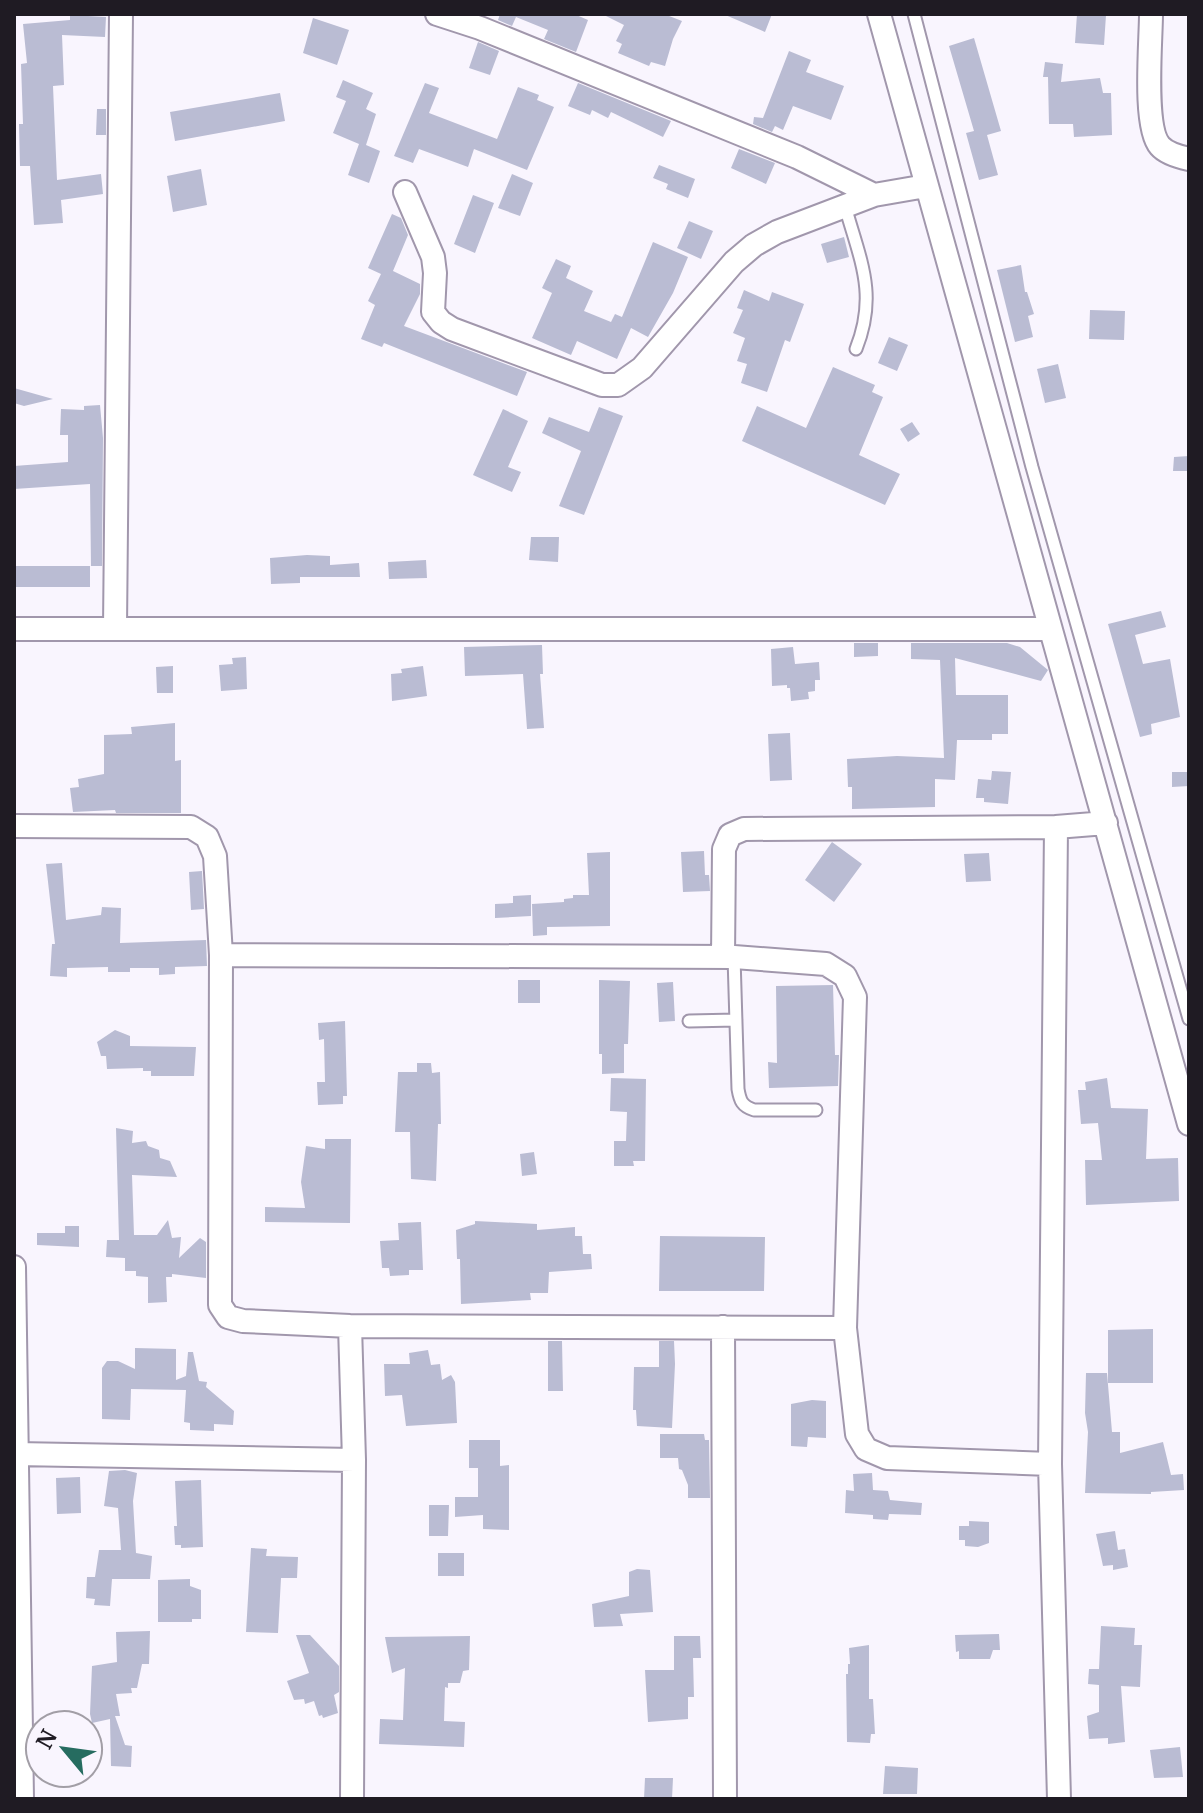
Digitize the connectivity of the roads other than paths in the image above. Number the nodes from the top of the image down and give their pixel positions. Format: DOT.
graph roads {
  1 [pos="121,14"];
  2 [pos="437,14"];
  3 [pos="879,14"];
  4 [pos="914,14"];
  5 [pos="1151,14"];
  6 [pos="1189,159"];
  7 [pos="926,186"];
  8 [pos="405,192"];
  9 [pos="874,195"];
  10 [pos="845,206"];
  11 [pos="856,349"];
  12 [pos="115,628"];
  13 [pos="14,629"];
  14 [pos="1050,629"];
  15 [pos="1090,667"];
  16 [pos="1062,668"];
  17 [pos="1106,823"];
  18 [pos="14,826"];
  19 [pos="1056,827"];
  20 [pos="221,955"];
  21 [pos="729,957"];
  22 [pos="1189,1019"];
  23 [pos="736,1020"];
  24 [pos="689,1021"];
  25 [pos="816,1110"];
  26 [pos="1189,1124"];
  27 [pos="14,1267"];
  28 [pos="14,1314"];
  29 [pos="350,1326"];
  30 [pos="723,1327"];
  31 [pos="845,1328"];
  32 [pos="16,1454"];
  33 [pos="354,1460"];
  34 [pos="1050,1464"];
  35 [pos="22,1799"];
  36 [pos="352,1799"];
  37 [pos="725,1799"];
  38 [pos="1059,1799"];
  1 -- 12 [label="street"];
  2 -- 9 [label="street"];
  3 -- 7 [label="street"];
  4 -- 15 [label="lane"];
  5 -- 6 [label="street"];
  7 -- 9 [label="street"];
  7 -- 14 [label="street"];
  8 -- 10 [label="street"];
  9 -- 10 [label="street"];
  10 -- 11 [label="lane"];
  12 -- 13 [label="street"];
  12 -- 14 [label="street"];
  14 -- 16 [label="street"];
  15 -- 16 [label="lane"];
  15 -- 22 [label="lane"];
  16 -- 17 [label="street"];
  17 -- 19 [label="street"];
  17 -- 26 [label="street"];
  18 -- 20 [label="street"];
  19 -- 21 [label="street"];
  19 -- 34 [label="street"];
  20 -- 21 [label="street"];
  20 -- 29 [label="street"];
  21 -- 23 [label="lane"];
  21 -- 31 [label="street"];
  23 -- 24 [label="lane"];
  23 -- 25 [label="lane"];
  27 -- 28 [label="street"];
  28 -- 32 [label="street"];
  29 -- 30 [label="street"];
  29 -- 33 [label="street"];
  30 -- 31 [label="street"];
  30 -- 37 [label="street"];
  31 -- 34 [label="street"];
  32 -- 33 [label="street"];
  32 -- 35 [label="street"];
  33 -- 36 [label="street"];
  34 -- 38 [label="street"];
}
